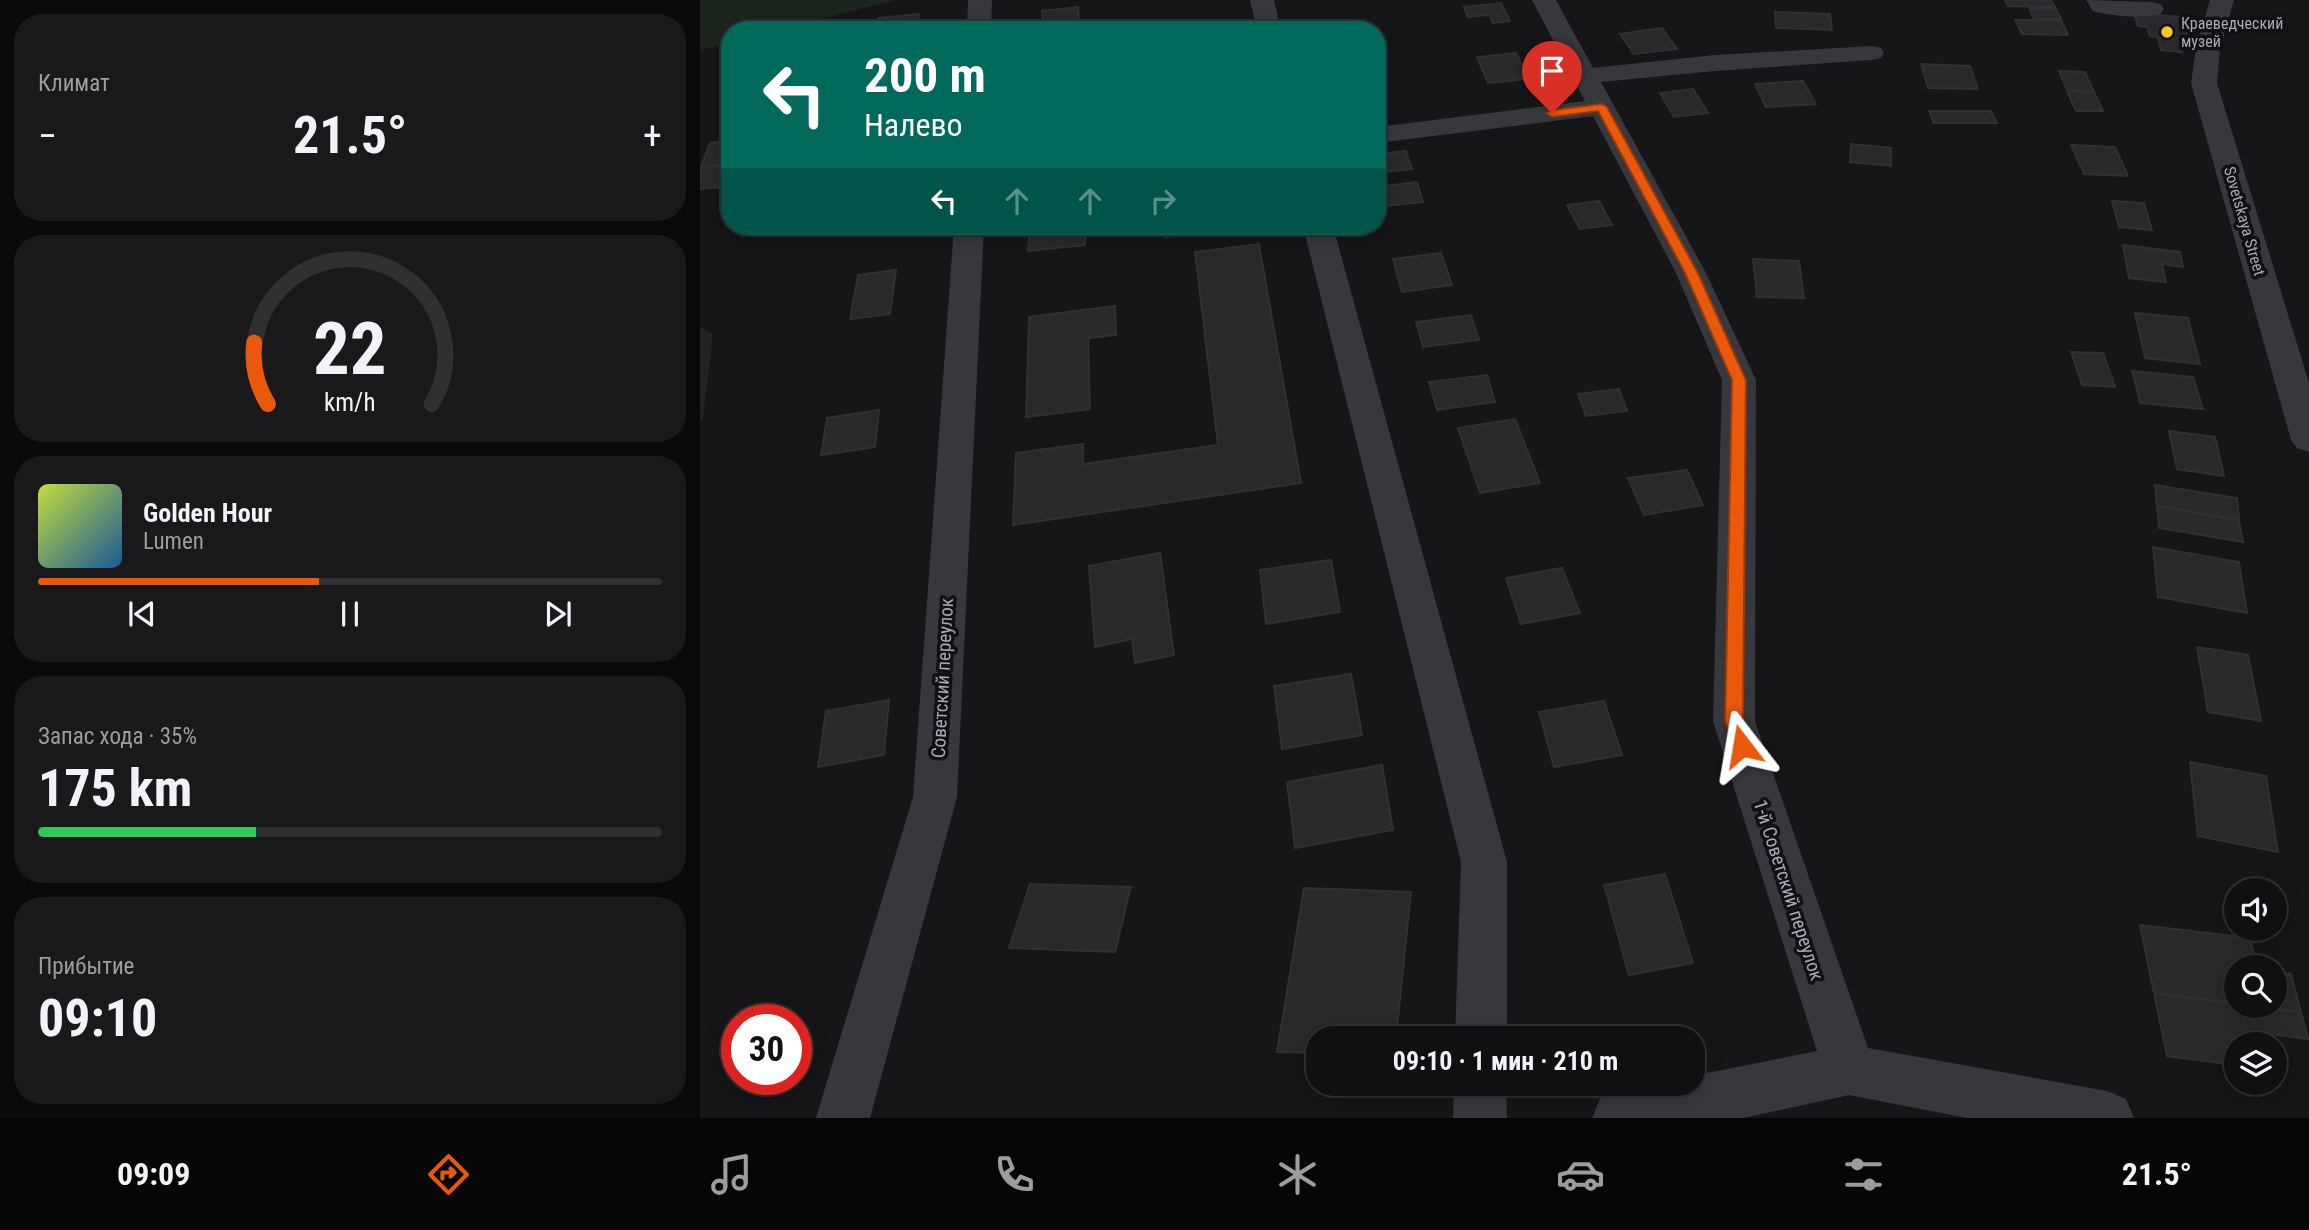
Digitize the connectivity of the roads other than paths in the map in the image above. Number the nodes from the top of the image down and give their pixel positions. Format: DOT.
graph roads {
  1 [pos="980,0"];
  2 [pos="1262,0"];
  3 [pos="1544,0"];
  4 [pos="2098,0"];
  5 [pos="2222,0"];
  6 [pos="2152,9"];
  7 [pos="979,21"];
  8 [pos="1267,21"];
  9 [pos="1872,53"];
  10 [pos="1593,92"];
  11 [pos="1386,133"];
  12 [pos="968,235"];
  13 [pos="1320,235"];
  14 [pos="2308,433"];
  15 [pos="1481,1026"];
  16 [pos="1849,1070"];
  17 [pos="1480,1096"];
  18 [pos="843,1118"];
  19 [pos="1480,1118"];
  20 [pos="1619,1118"];
  21 [pos="2106,1118"];
  1 -- 7 [label="street"];
  2 -- 8 [label="street"];
  3 -- 10 [label="street, 1-й Советский переулок"];
  4 -- 6 [label="street"];
  5 -- 14 [label="street, Sovetskaya Street"];
  9 -- 10 [label="street"];
  10 -- 11 [label="street"];
  10 -- 16 [label="street, 1-й Советский переулок"];
  12 -- 18 [label="street, Советский переулок"];
  13 -- 15 [label="street"];
  16 -- 20 [label="street"];
  16 -- 21 [label="street"];
  17 -- 19 [label="street"];
}
